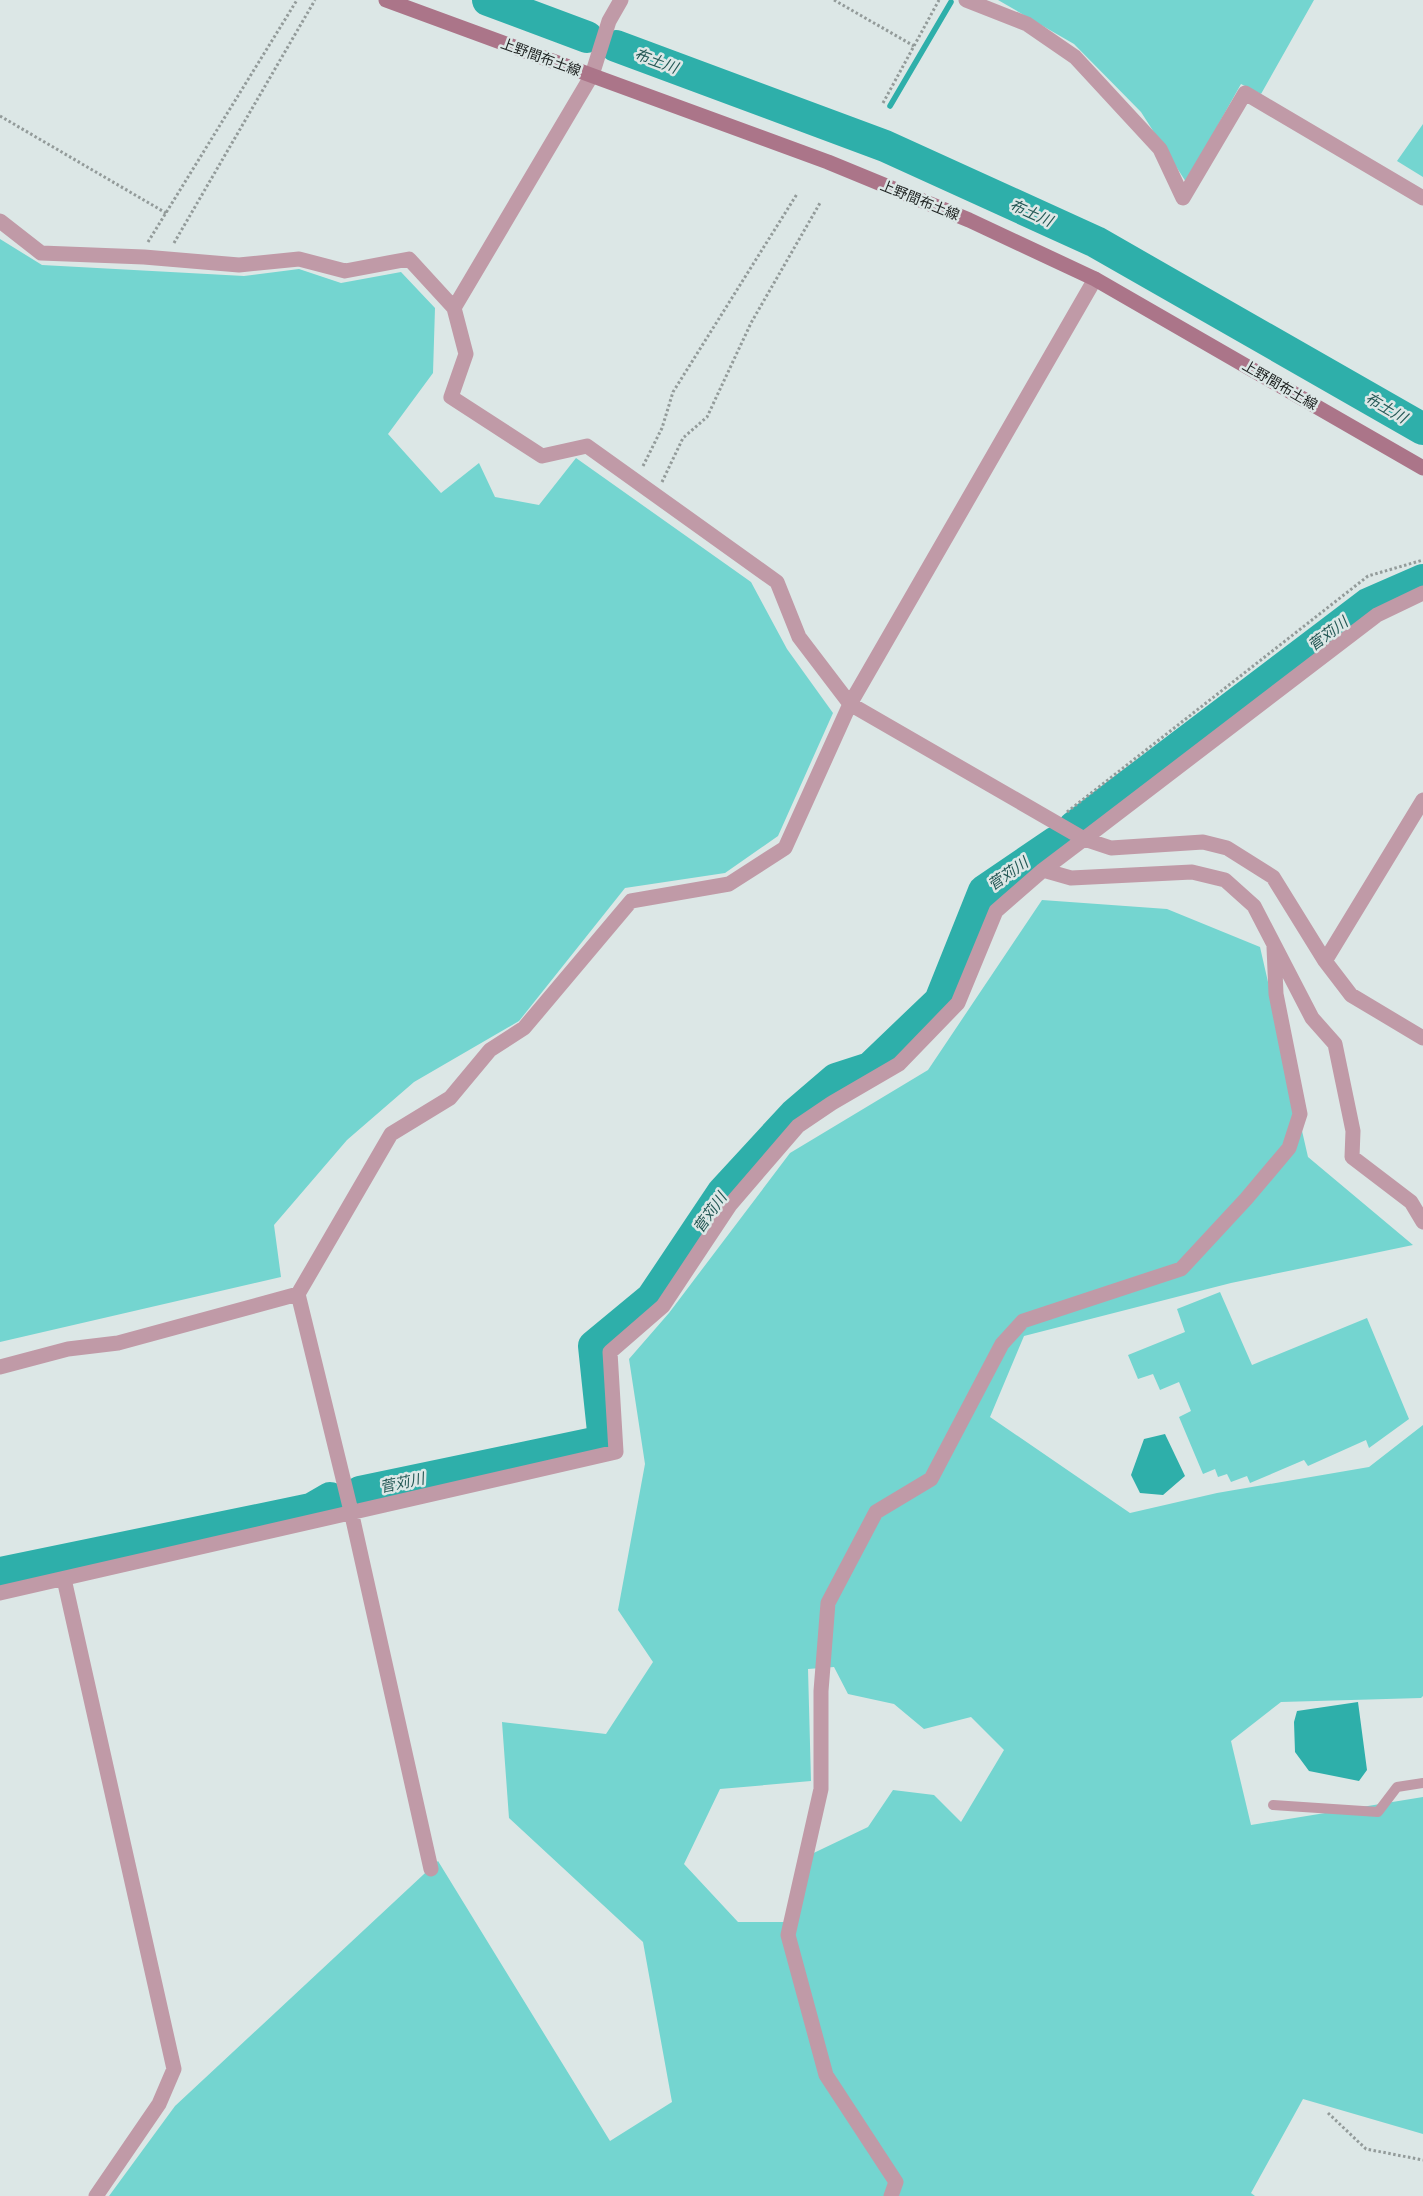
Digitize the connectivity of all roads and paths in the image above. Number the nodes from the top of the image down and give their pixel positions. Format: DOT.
graph roads {
  1 [pos="297,0"];
  2 [pos="316,0"];
  3 [pos="386,0"];
  4 [pos="621,0"];
  5 [pos="834,0"];
  6 [pos="939,0"];
  7 [pos="966,0"];
  8 [pos="914,46"];
  9 [pos="592,76"];
  10 [pos="883,103"];
  11 [pos="0,116"];
  12 [pos="797,194"];
  13 [pos="1423,198"];
  14 [pos="820,203"];
  15 [pos="166,213"];
  16 [pos="0,221"];
  17 [pos="144,257"];
  18 [pos="165,259"];
  19 [pos="1095,279"];
  20 [pos="454,308"];
  21 [pos="1423,468"];
  22 [pos="636,480"];
  23 [pos="656,496"];
  24 [pos="1423,560"];
  25 [pos="1423,593"];
  26 [pos="850,704"];
  27 [pos="1423,800"];
  28 [pos="1054,822"];
  29 [pos="1084,838"];
  30 [pos="1043,870"];
  31 [pos="1274,947"];
  32 [pos="1325,961"];
  33 [pos="1423,1038"];
  34 [pos="1423,1222"];
  35 [pos="298,1294"];
  36 [pos="0,1367"];
  37 [pos="351,1511"];
  38 [pos="64,1579"];
  39 [pos="0,1593"];
  40 [pos="1423,1783"];
  41 [pos="1273,1804"];
  42 [pos="432,1869"];
  43 [pos="1328,2114"];
  44 [pos="1423,2160"];
  45 [pos="96,2196"];
  46 [pos="891,2196"];
  1 -- 15 [label="path"];
  2 -- 18 [label="path"];
  3 -- 9 [label="main road, 上野間布土線"];
  4 -- 9 [label="street"];
  5 -- 8 [label="path"];
  6 -- 8 [label="path"];
  7 -- 13 [label="street"];
  8 -- 10 [label="path"];
  9 -- 19 [label="main road, 上野間布土線"];
  9 -- 20 [label="street"];
  11 -- 15 [label="path"];
  12 -- 22 [label="path"];
  14 -- 23 [label="path"];
  15 -- 17 [label="path"];
  16 -- 17 [label="street"];
  17 -- 18 [label="street"];
  18 -- 20 [label="street"];
  19 -- 21 [label="main road, 上野間布土線"];
  19 -- 26 [label="street"];
  20 -- 22 [label="street"];
  22 -- 23 [label="street"];
  23 -- 26 [label="street"];
  24 -- 28 [label="path"];
  25 -- 29 [label="street"];
  26 -- 28 [label="street"];
  26 -- 35 [label="street"];
  27 -- 32 [label="street"];
  28 -- 29 [label="street"];
  29 -- 30 [label="street"];
  29 -- 32 [label="street"];
  30 -- 31 [label="street"];
  30 -- 37 [label="street"];
  31 -- 34 [label="street"];
  31 -- 46 [label="street"];
  32 -- 33 [label="street"];
  35 -- 36 [label="street"];
  35 -- 37 [label="street"];
  37 -- 38 [label="street"];
  37 -- 42 [label="street"];
  38 -- 39 [label="street"];
  38 -- 45 [label="street"];
  40 -- 41 [label="lane"];
  43 -- 44 [label="path"];
}
